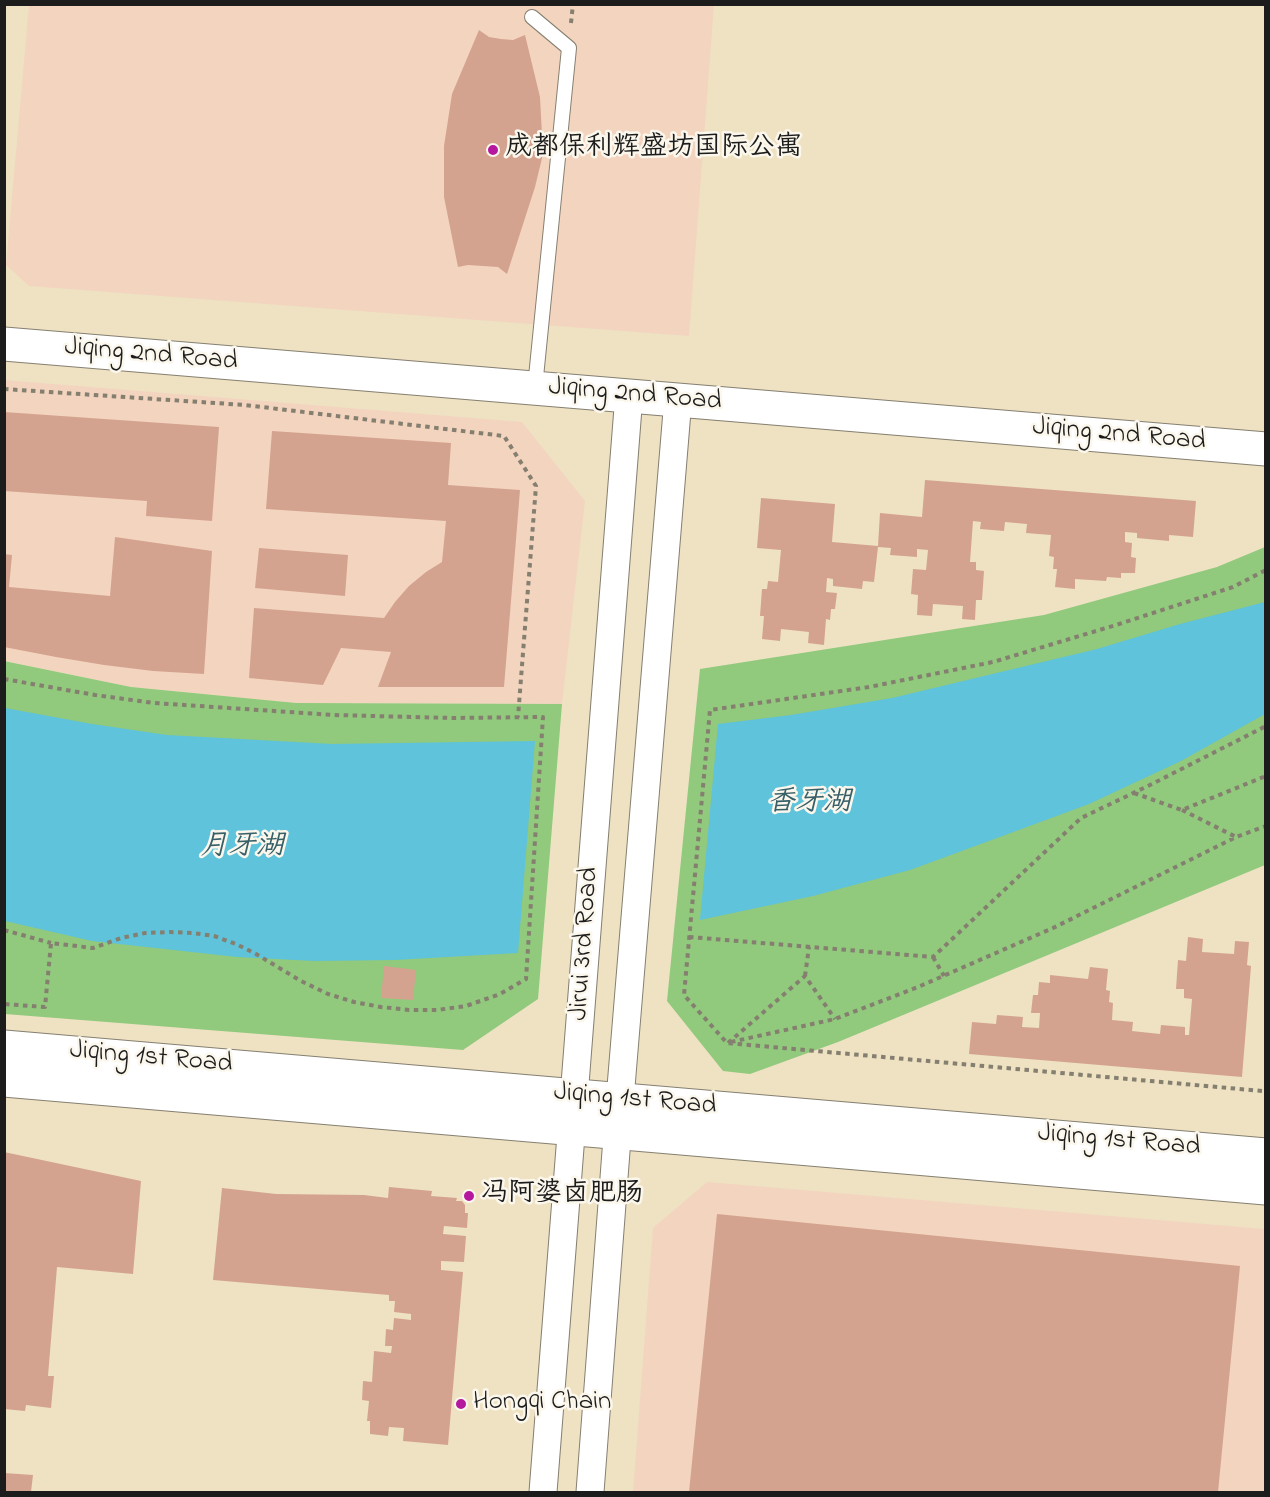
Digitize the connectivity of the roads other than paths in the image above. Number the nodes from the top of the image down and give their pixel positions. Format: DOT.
graph roads {
  1 [pos="531,17"];
  2 [pos="4,344"];
  3 [pos="535,387"];
  4 [pos="629,395"];
  5 [pos="678,399"];
  6 [pos="1266,449"];
  7 [pos="4,1047"];
  8 [pos="4,1080"];
  9 [pos="574,1095"];
  10 [pos="620,1100"];
  11 [pos="571,1129"];
  12 [pos="618,1133"];
  13 [pos="1266,1155"];
  14 [pos="1266,1188"];
  15 [pos="543,1492"];
  16 [pos="590,1492"];
  1 -- 3 [label="lane"];
  2 -- 3 [label="street, Jiqing 2nd Road"];
  3 -- 4 [label="street, Jiqing 2nd Road"];
  4 -- 5 [label="street, Jiqing 2nd Road"];
  4 -- 9 [label="street, Jirui 3rd Road"];
  5 -- 6 [label="street, Jiqing 2nd Road"];
  5 -- 10 [label="street, Jirui 3rd Road"];
  7 -- 9 [label="street, Jiqing 1st Road"];
  8 -- 11 [label="street, Jiqing 1st Road"];
  9 -- 10 [label="street, Jiqing 1st Road"];
  9 -- 11 [label="street, Jirui 3rd Road"];
  10 -- 12 [label="street, Jirui 3rd Road"];
  10 -- 13 [label="street, Jiqing 1st Road"];
  11 -- 12 [label="street, Jiqing 1st Road"];
  11 -- 15 [label="street, Jirui 3rd Road"];
  12 -- 14 [label="street, Jiqing 1st Road"];
  12 -- 16 [label="street, Jirui 3rd Road"];
}
